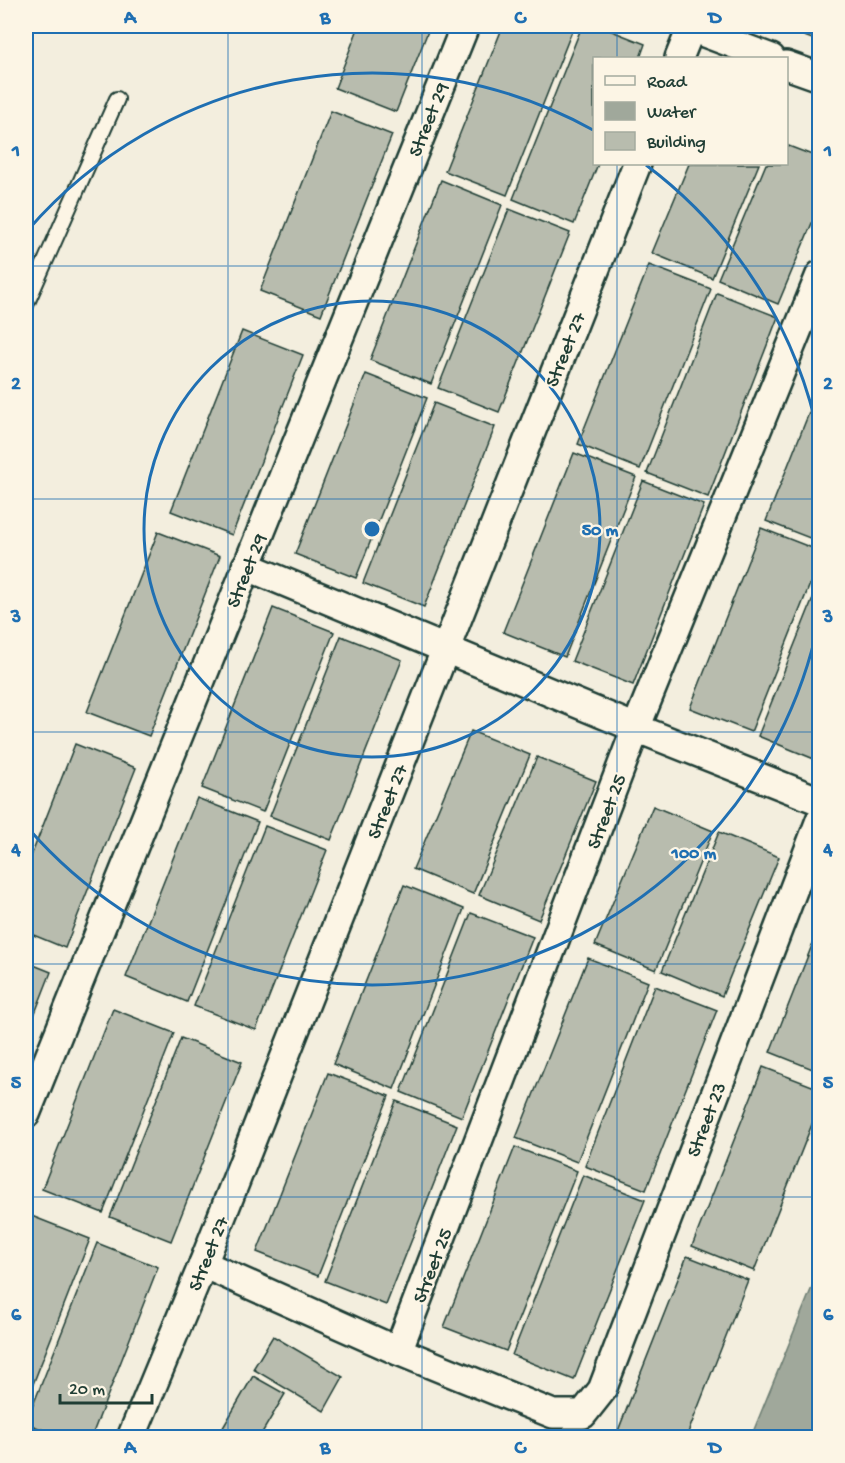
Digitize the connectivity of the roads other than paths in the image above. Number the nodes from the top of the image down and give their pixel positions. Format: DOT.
graph roads {
  1 [pos="465,26"];
  2 [pos="690,26"];
  3 [pos="679,57"];
  4 [pos="768,57"];
  5 [pos="788,66"];
  6 [pos="819,78"];
  7 [pos="117,99"];
  8 [pos="637,165"];
  9 [pos="819,275"];
  10 [pos="26,305"];
  11 [pos="246,566"];
  12 [pos="446,649"];
  13 [pos="636,728"];
  14 [pos="819,801"];
  15 [pos="819,820"];
  16 [pos="26,1114"];
  17 [pos="203,1264"];
  18 [pos="398,1351"];
  19 [pos="131,1437"];
  1 -- 11 [label="street, Street 29"];
  2 -- 3 [label="street"];
  2 -- 4 [label="street"];
  5 -- 6 [label="street"];
  7 -- 10 [label="lane"];
  8 -- 12 [label="street, Street 27"];
  9 -- 13 [label="street, Street 25"];
  11 -- 12 [label="street"];
  11 -- 16 [label="street, Street 29"];
  12 -- 13 [label="street"];
  12 -- 17 [label="street, Street 27"];
  13 -- 14 [label="street"];
  13 -- 18 [label="street, Street 25"];
  15 -- 18 [label="street, Street 23"];
  17 -- 18 [label="street"];
  17 -- 19 [label="street, Street 27"];
}
